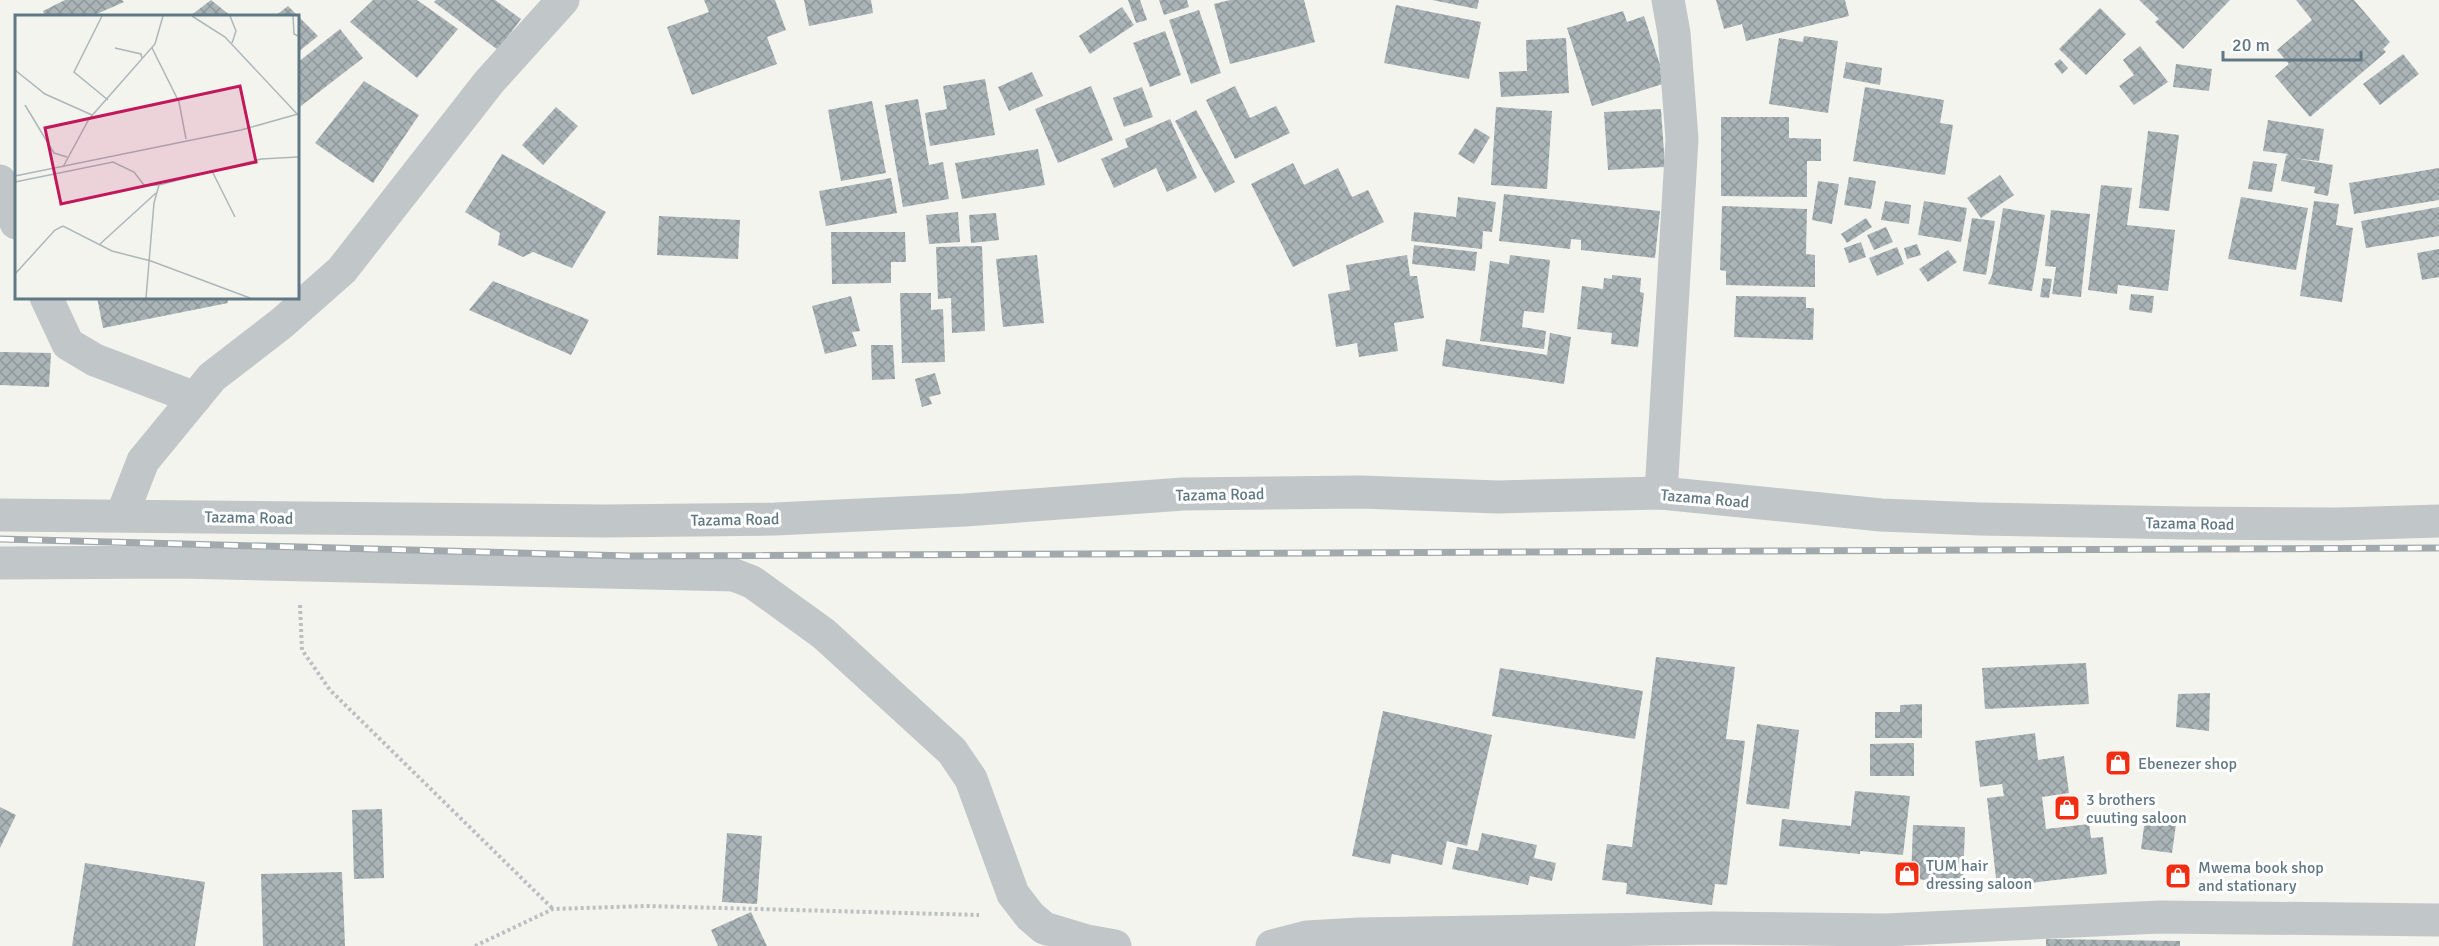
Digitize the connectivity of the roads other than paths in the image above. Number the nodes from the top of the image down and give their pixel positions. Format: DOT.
graph roads {
  1 [pos="562,0"];
  2 [pos="1668,0"];
  3 [pos="0,181"];
  4 [pos="15,220"];
  5 [pos="46,298"];
  6 [pos="195,398"];
  7 [pos="1661,493"];
  8 [pos="0,515"];
  9 [pos="122,515"];
  10 [pos="2439,521"];
  11 [pos="0,563"];
  12 [pos="2439,920"];
  13 [pos="1888,938"];
  14 [pos="1115,946"];
  15 [pos="1272,946"];
  1 -- 6 [label="street"];
  2 -- 7 [label="street"];
  3 -- 4 [label="street"];
  5 -- 6 [label="street"];
  6 -- 9 [label="street"];
  7 -- 9 [label="street, Tazama Road"];
  7 -- 10 [label="street, Tazama Road"];
  8 -- 9 [label="street, Tazama Road"];
  11 -- 14 [label="street"];
  12 -- 13 [label="street"];
  13 -- 15 [label="street"];
}
